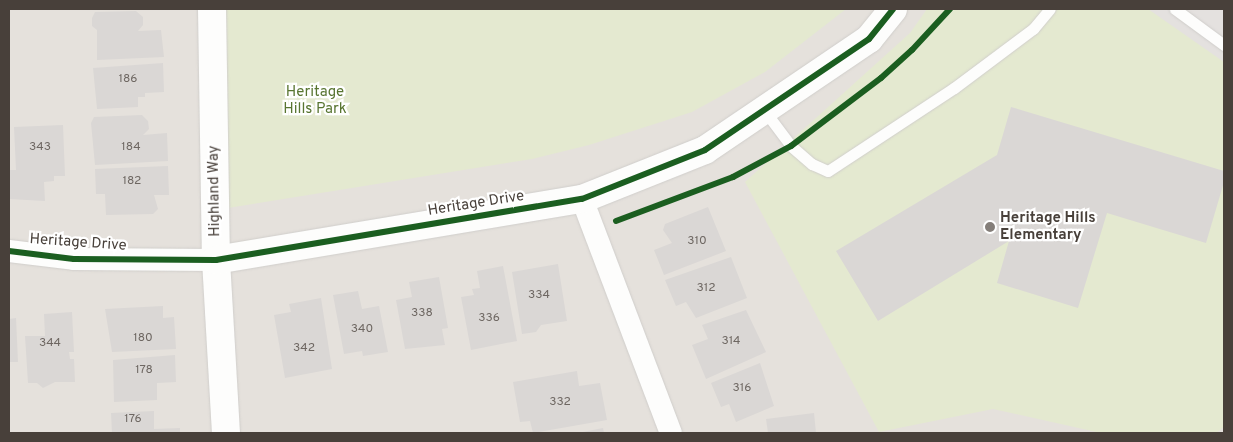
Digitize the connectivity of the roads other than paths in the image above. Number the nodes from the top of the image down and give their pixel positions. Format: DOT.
graph roads {
  1 [pos="212,9"];
  2 [pos="893,9"];
  3 [pos="1050,9"];
  4 [pos="1174,9"];
  5 [pos="1224,45"];
  6 [pos="764,110"];
  7 [pos="582,199"];
  8 [pos="9,251"];
  9 [pos="216,260"];
  10 [pos="226,433"];
  11 [pos="671,433"];
  1 -- 9 [label="street, Highland Way"];
  2 -- 6 [label="street, Heritage Drive"];
  3 -- 6 [label="lane"];
  4 -- 5 [label="lane"];
  6 -- 7 [label="street, Heritage Drive"];
  7 -- 9 [label="street, Heritage Drive"];
  7 -- 11 [label="street"];
  8 -- 9 [label="street, Heritage Drive"];
  9 -- 10 [label="street, Highland Way"];
}
